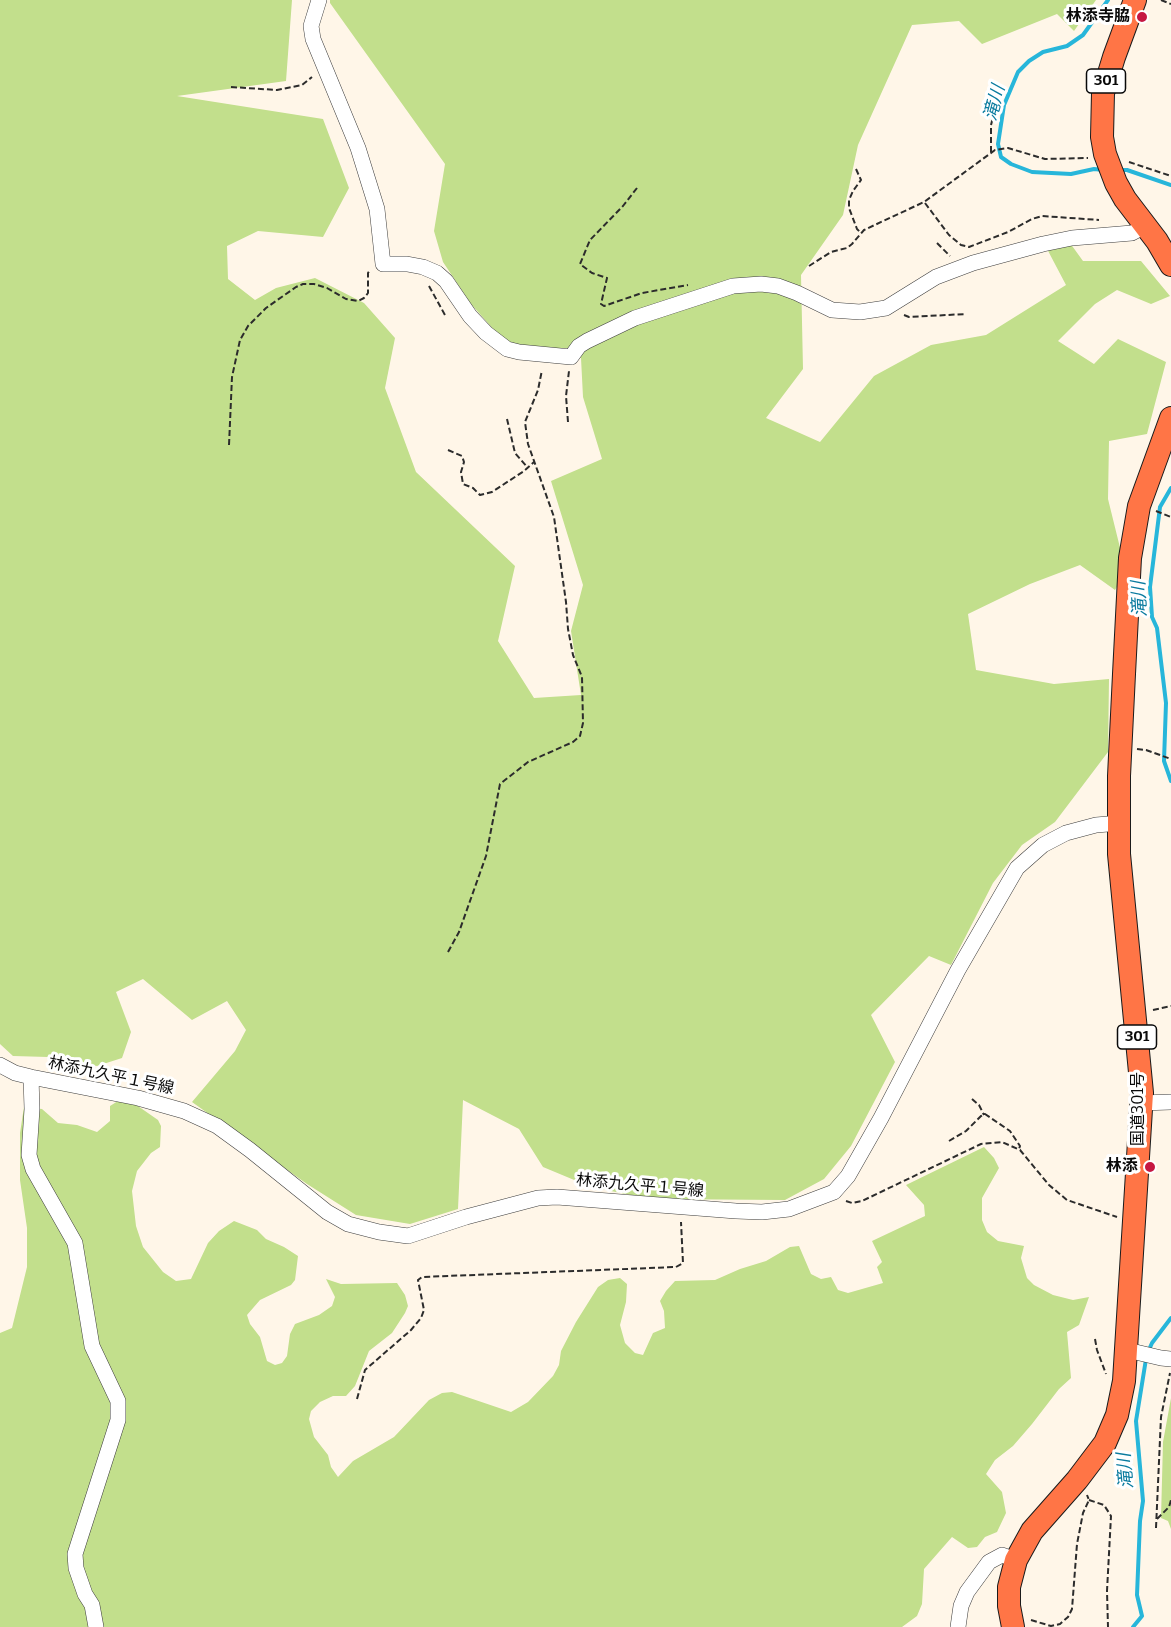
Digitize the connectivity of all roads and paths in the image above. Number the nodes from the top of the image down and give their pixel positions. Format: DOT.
graph roads {
  1 [pos="319,0"];
  2 [pos="1135,0"];
  3 [pos="1161,0"];
  4 [pos="1171,4"];
  5 [pos="325,66"];
  6 [pos="231,87"];
  7 [pos="998,97"];
  8 [pos="991,152"];
  9 [pos="1109,166"];
  10 [pos="855,169"];
  11 [pos="1171,176"];
  12 [pos="637,188"];
  13 [pos="924,202"];
  14 [pos="1102,221"];
  15 [pos="1145,226"];
  16 [pos="861,233"];
  17 [pos="383,264"];
  18 [pos="1171,265"];
  19 [pos="809,266"];
  20 [pos="426,280"];
  21 [pos="707,293"];
  22 [pos="886,308"];
  23 [pos="966,314"];
  24 [pos="445,315"];
  25 [pos="546,355"];
  26 [pos="571,357"];
  27 [pos="1171,418"];
  28 [pos="507,419"];
  29 [pos="568,422"];
  30 [pos="229,445"];
  31 [pos="448,450"];
  32 [pos="535,462"];
  33 [pos="528,468"];
  34 [pos="1120,752"];
  35 [pos="1171,759"];
  36 [pos="1120,824"];
  37 [pos="448,952"];
  38 [pos="0,1065"];
  39 [pos="31,1077"];
  40 [pos="972,1099"];
  41 [pos="1141,1102"];
  42 [pos="1171,1102"];
  43 [pos="984,1115"];
  44 [pos="950,1141"];
  45 [pos="1019,1149"];
  46 [pos="834,1192"];
  47 [pos="684,1207"];
  48 [pos="1135,1221"];
  49 [pos="1095,1339"];
  50 [pos="1136,1351"];
  51 [pos="1168,1362"];
  52 [pos="1124,1386"];
  53 [pos="357,1399"];
  54 [pos="1082,1492"];
  55 [pos="1171,1500"];
  56 [pos="1156,1519"];
  57 [pos="1156,1528"];
  58 [pos="1016,1560"];
  59 [pos="1012,1621"];
  60 [pos="1061,1626"];
  61 [pos="96,1627"];
  62 [pos="958,1627"];
  63 [pos="1108,1627"];
  1 -- 5 [label="street"];
  2 -- 9 [label="highway, 301"];
  3 -- 4 [label="path"];
  5 -- 6 [label="path"];
  5 -- 17 [label="street"];
  7 -- 8 [label="path"];
  8 -- 9 [label="path"];
  8 -- 13 [label="path"];
  9 -- 11 [label="path"];
  9 -- 15 [label="highway, 301"];
  10 -- 16 [label="path"];
  12 -- 21 [label="path"];
  13 -- 14 [label="path"];
  13 -- 16 [label="path"];
  15 -- 18 [label="highway, 301"];
  15 -- 22 [label="street"];
  16 -- 19 [label="path"];
  17 -- 25 [label="street"];
  17 -- 30 [label="path"];
  20 -- 24 [label="path"];
  21 -- 22 [label="street"];
  21 -- 26 [label="street"];
  22 -- 23 [label="path"];
  25 -- 26 [label="street"];
  25 -- 32 [label="path"];
  26 -- 29 [label="path"];
  27 -- 34 [label="highway, 国道301号 / 301"];
  28 -- 33 [label="path"];
  31 -- 33 [label="path"];
  32 -- 33 [label="path"];
  32 -- 37 [label="path"];
  34 -- 35 [label="path"];
  34 -- 36 [label="highway, 国道301号 / 301"];
  36 -- 41 [label="highway, 国道301号 / 301"];
  36 -- 46 [label="street"];
  38 -- 39 [label="street, 林添九久平１号線"];
  39 -- 47 [label="street, 林添九久平１号線"];
  39 -- 61 [label="street"];
  40 -- 43 [label="path"];
  41 -- 42 [label="street"];
  41 -- 48 [label="highway, 国道301号 / 301"];
  43 -- 44 [label="path"];
  43 -- 45 [label="path"];
  45 -- 46 [label="path"];
  45 -- 48 [label="path"];
  46 -- 47 [label="street, 林添九久平１号線"];
  47 -- 53 [label="path"];
  48 -- 50 [label="highway, 国道301号 / 301"];
  49 -- 52 [label="path"];
  50 -- 51 [label="street"];
  50 -- 52 [label="highway, 国道301号 / 301"];
  51 -- 56 [label="path"];
  52 -- 54 [label="highway, 国道301号 / 301"];
  54 -- 58 [label="highway, 国道301号 / 301"];
  54 -- 60 [label="path"];
  54 -- 63 [label="path"];
  55 -- 56 [label="path"];
  56 -- 57 [label="path"];
  58 -- 59 [label="highway, 国道301号 / 301"];
  58 -- 62 [label="street"];
  59 -- 60 [label="path"];
}
